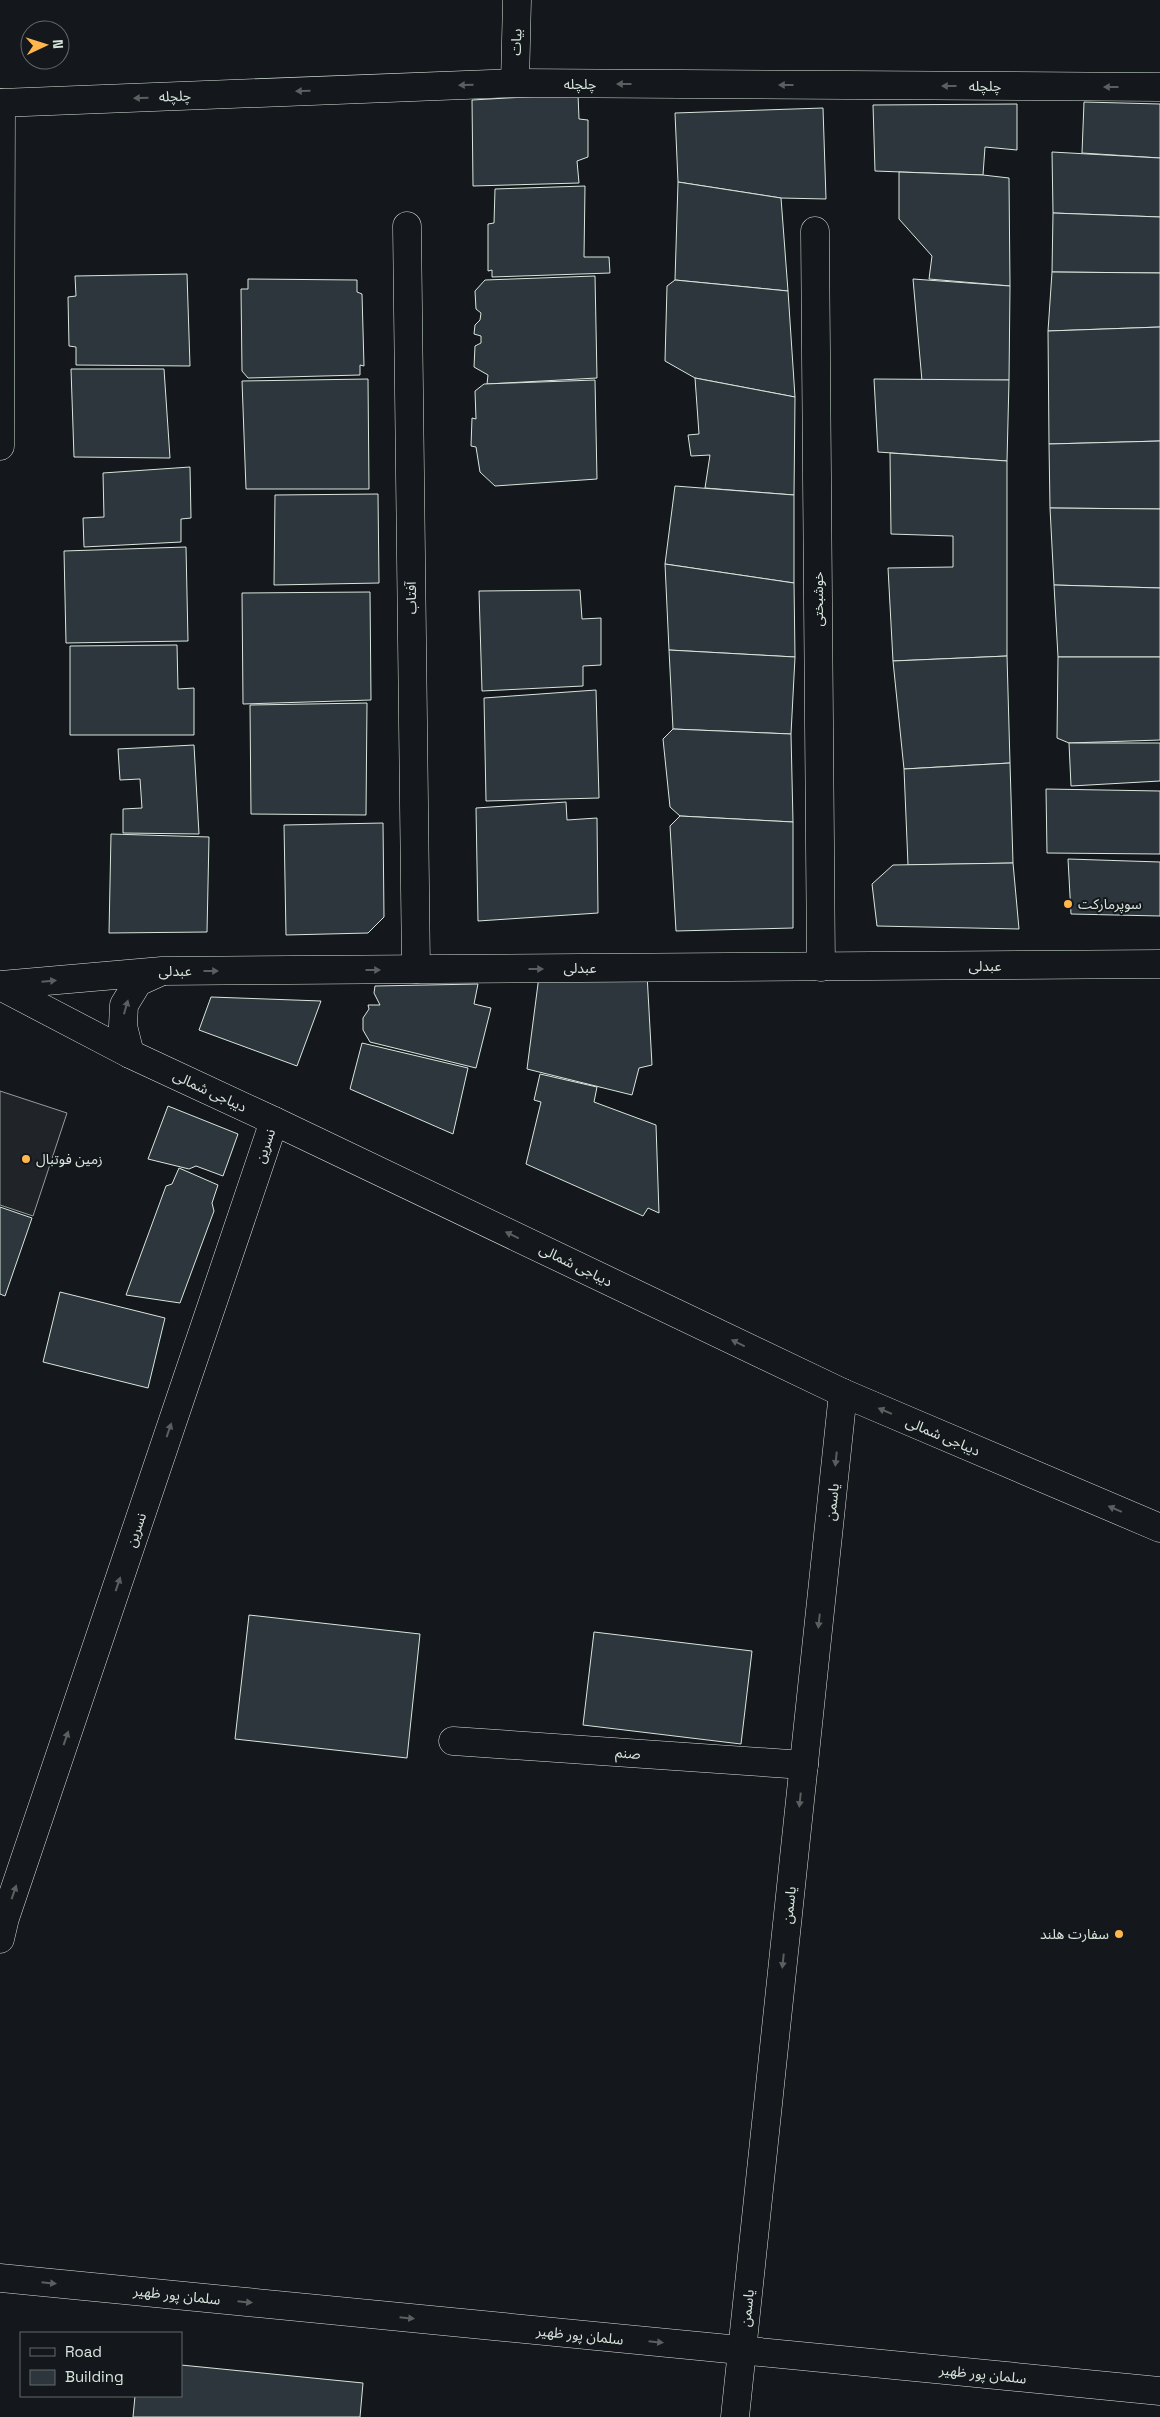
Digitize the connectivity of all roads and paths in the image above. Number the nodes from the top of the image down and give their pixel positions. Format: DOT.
graph roads {
  1 [pos="517,0"];
  2 [pos="514,83"];
  3 [pos="1160,87"];
  4 [pos="0,103"];
  5 [pos="407,226"];
  6 [pos="815,231"];
  7 [pos="0,446"];
  8 [pos="1160,964"];
  9 [pos="821,967"];
  10 [pos="416,970"];
  11 [pos="162,971"];
  12 [pos="0,985"];
  13 [pos="130,1054"];
  14 [pos="274,1120"];
  15 [pos="843,1393"];
  16 [pos="1160,1528"];
  17 [pos="453,1741"];
  18 [pos="804,1765"];
  19 [pos="0,1939"];
  20 [pos="0,2278"];
  21 [pos="742,2350"];
  22 [pos="1160,2391"];
  23 [pos="735,2417"];
  1 -- 2 [label="street, بیات"];
  3 -- 2 [label="street, چلچله, one-way"];
  2 -- 4 [label="street, چلچله, one-way"];
  4 -- 7 [label="street"];
  5 -- 10 [label="street, آفتاب"];
  6 -- 9 [label="street, خوشبختی"];
  8 -- 9 [label="street, عبدلی"];
  10 -- 9 [label="street, عبدلی, one-way"];
  11 -- 10 [label="street, عبدلی, one-way"];
  12 -- 11 [label="street, عبدلی, one-way"];
  13 -- 11 [label="street, one-way"];
  12 -- 13 [label="street, دیباجی شمالی"];
  13 -- 14 [label="street, دیباجی شمالی"];
  15 -- 14 [label="street, دیباجی شمالی, one-way"];
  19 -- 14 [label="street, نسرین, one-way"];
  16 -- 15 [label="street, دیباجی شمالی, one-way"];
  15 -- 18 [label="street, یاسمن, one-way"];
  17 -- 18 [label="street, صنم"];
  18 -- 21 [label="street, یاسمن, one-way"];
  20 -- 21 [label="street, سلمان پور ظهیر, one-way"];
  21 -- 22 [label="street, سلمان پور ظهیر"];
  21 -- 23 [label="street, یاسمن"];
}
